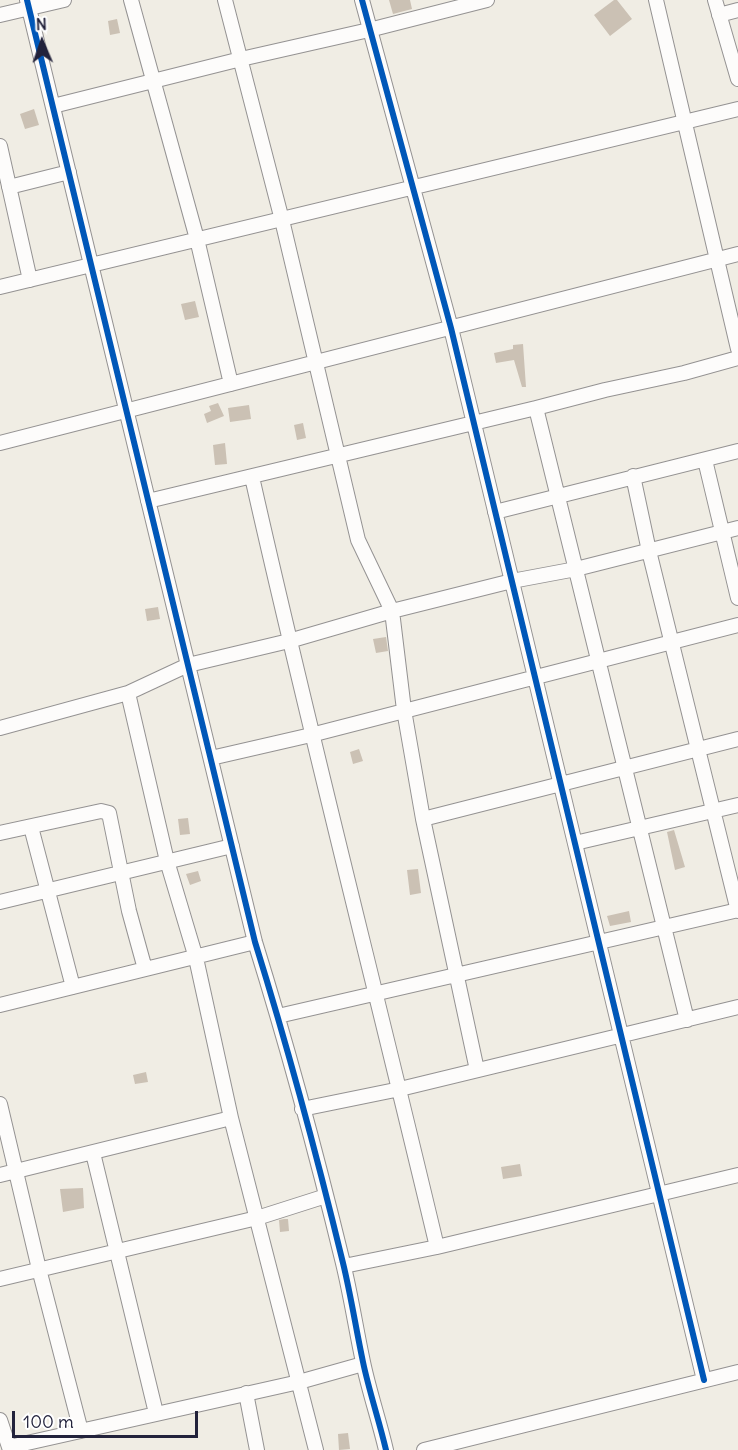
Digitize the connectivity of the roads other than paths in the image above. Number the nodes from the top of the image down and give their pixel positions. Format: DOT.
graph roads {
  1 [pos="64,0"];
  2 [pos="131,0"];
  3 [pos="225,0"];
  4 [pos="362,0"];
  5 [pos="487,0"];
  6 [pos="656,0"];
  7 [pos="715,0"];
  8 [pos="28,4"];
  9 [pos="738,10"];
  10 [pos="0,15"];
  11 [pos="719,15"];
  12 [pos="369,30"];
  13 [pos="241,58"];
  14 [pos="738,79"];
  15 [pos="153,81"];
  16 [pos="53,106"];
  17 [pos="738,109"];
  18 [pos="685,122"];
  19 [pos="0,146"];
  20 [pos="69,172"];
  21 [pos="9,187"];
  22 [pos="413,188"];
  23 [pos="282,220"];
  24 [pos="197,239"];
  25 [pos="738,254"];
  26 [pos="718,260"];
  27 [pos="91,265"];
  28 [pos="30,280"];
  29 [pos="0,287"];
  30 [pos="451,328"];
  31 [pos="738,349"];
  32 [pos="738,358"];
  33 [pos="316,362"];
  34 [pos="231,384"];
  35 [pos="536,408"];
  36 [pos="127,411"];
  37 [pos="474,423"];
  38 [pos="0,443"];
  39 [pos="738,452"];
  40 [pos="338,456"];
  41 [pos="705,460"];
  42 [pos="633,476"];
  43 [pos="252,477"];
  44 [pos="558,497"];
  45 [pos="148,501"];
  46 [pos="495,512"];
  47 [pos="738,528"];
  48 [pos="722,532"];
  49 [pos="649,550"];
  50 [pos="576,569"];
  51 [pos="512,581"];
  52 [pos="738,598"];
  53 [pos="392,611"];
  54 [pos="738,625"];
  55 [pos="289,641"];
  56 [pos="672,642"];
  57 [pos="598,660"];
  58 [pos="188,665"];
  59 [pos="535,676"];
  60 [pos="129,693"];
  61 [pos="404,710"];
  62 [pos="0,728"];
  63 [pos="311,735"];
  64 [pos="738,739"];
  65 [pos="698,749"];
  66 [pos="211,758"];
  67 [pos="625,768"];
  68 [pos="561,783"];
  69 [pos="738,805"];
  70 [pos="713,811"];
  71 [pos="423,819"];
  72 [pos="31,827"];
  73 [pos="639,828"];
  74 [pos="0,833"];
  75 [pos="575,843"];
  76 [pos="232,846"];
  77 [pos="167,861"];
  78 [pos="122,873"];
  79 [pos="48,890"];
  80 [pos="0,902"];
  81 [pos="738,910"];
  82 [pos="664,927"];
  83 [pos="255,942"];
  84 [pos="599,942"];
  85 [pos="196,958"];
  86 [pos="145,969"];
  87 [pos="457,974"];
  88 [pos="73,987"];
  89 [pos="377,993"];
  90 [pos="0,1005"];
  91 [pos="738,1007"];
  92 [pos="278,1016"];
  93 [pos="687,1020"];
  94 [pos="621,1036"];
  95 [pos="477,1070"];
  96 [pos="400,1089"];
  97 [pos="0,1104"];
  98 [pos="302,1108"];
  99 [pos="231,1118"];
  100 [pos="93,1153"];
  101 [pos="16,1172"];
  102 [pos="0,1175"];
  103 [pos="738,1175"];
  104 [pos="660,1194"];
  105 [pos="326,1196"];
  106 [pos="257,1218"];
  107 [pos="438,1247"];
  108 [pos="117,1250"];
  109 [pos="344,1266"];
  110 [pos="39,1269"];
  111 [pos="0,1279"];
  112 [pos="363,1365"];
  113 [pos="738,1372"];
  114 [pos="704,1380"];
  115 [pos="299,1382"];
  116 [pos="246,1393"];
  117 [pos="156,1413"];
  118 [pos="0,1419"];
  119 [pos="81,1431"];
  120 [pos="10,1448"];
  121 [pos="257,1450"];
  122 [pos="315,1450"];
  123 [pos="386,1450"];
  124 [pos="424,1450"];
  1 -- 8 [label="street"];
  2 -- 15 [label="street"];
  3 -- 13 [label="street"];
  4 -- 12 [label="street"];
  5 -- 12 [label="street"];
  6 -- 18 [label="street"];
  7 -- 11 [label="street"];
  8 -- 10 [label="street"];
  8 -- 16 [label="street"];
  9 -- 11 [label="street"];
  11 -- 14 [label="street"];
  12 -- 13 [label="street"];
  12 -- 22 [label="street"];
  13 -- 15 [label="street"];
  13 -- 23 [label="street"];
  15 -- 16 [label="street"];
  15 -- 24 [label="street"];
  16 -- 20 [label="street"];
  17 -- 18 [label="street"];
  18 -- 22 [label="street"];
  18 -- 26 [label="street"];
  19 -- 21 [label="street"];
  20 -- 21 [label="street"];
  20 -- 27 [label="street"];
  21 -- 28 [label="street"];
  22 -- 23 [label="street"];
  22 -- 30 [label="street"];
  23 -- 24 [label="street"];
  23 -- 33 [label="street"];
  24 -- 27 [label="street"];
  24 -- 34 [label="street"];
  25 -- 26 [label="street"];
  26 -- 30 [label="street"];
  26 -- 31 [label="street"];
  27 -- 28 [label="street"];
  27 -- 36 [label="street"];
  28 -- 29 [label="street"];
  30 -- 33 [label="street"];
  30 -- 37 [label="street"];
  32 -- 35 [label="street"];
  33 -- 34 [label="street"];
  33 -- 40 [label="street"];
  34 -- 36 [label="street"];
  35 -- 37 [label="street"];
  35 -- 44 [label="street"];
  36 -- 38 [label="street"];
  36 -- 45 [label="street"];
  37 -- 40 [label="street"];
  37 -- 46 [label="street"];
  39 -- 41 [label="street"];
  40 -- 43 [label="street"];
  40 -- 53 [label="street"];
  41 -- 42 [label="street"];
  41 -- 48 [label="street"];
  42 -- 44 [label="street"];
  42 -- 49 [label="street"];
  43 -- 45 [label="street"];
  43 -- 55 [label="street"];
  44 -- 46 [label="street"];
  44 -- 50 [label="street"];
  45 -- 58 [label="street"];
  46 -- 51 [label="street"];
  47 -- 48 [label="street"];
  48 -- 49 [label="street"];
  48 -- 52 [label="street"];
  49 -- 50 [label="street"];
  49 -- 56 [label="street"];
  50 -- 51 [label="street"];
  50 -- 57 [label="street"];
  51 -- 53 [label="street"];
  51 -- 59 [label="street"];
  53 -- 55 [label="street"];
  53 -- 61 [label="street"];
  54 -- 56 [label="street"];
  55 -- 58 [label="street"];
  55 -- 63 [label="street"];
  56 -- 57 [label="street"];
  56 -- 65 [label="street"];
  57 -- 59 [label="street"];
  57 -- 67 [label="street"];
  58 -- 60 [label="street"];
  58 -- 66 [label="street"];
  59 -- 61 [label="street"];
  59 -- 68 [label="street"];
  60 -- 62 [label="street"];
  60 -- 77 [label="street"];
  61 -- 63 [label="street"];
  61 -- 71 [label="street"];
  63 -- 66 [label="street"];
  63 -- 89 [label="street"];
  64 -- 65 [label="street"];
  65 -- 67 [label="street"];
  65 -- 70 [label="street"];
  66 -- 76 [label="street"];
  67 -- 68 [label="street"];
  67 -- 73 [label="street"];
  68 -- 71 [label="street"];
  68 -- 75 [label="street"];
  69 -- 70 [label="street"];
  70 -- 73 [label="street"];
  70 -- 81 [label="street"];
  71 -- 87 [label="street"];
  72 -- 74 [label="street"];
  72 -- 78 [label="street"];
  72 -- 79 [label="street"];
  73 -- 75 [label="street"];
  73 -- 82 [label="street"];
  75 -- 84 [label="street"];
  76 -- 77 [label="street"];
  76 -- 83 [label="street"];
  77 -- 78 [label="street"];
  77 -- 85 [label="street"];
  78 -- 79 [label="street"];
  78 -- 86 [label="street"];
  79 -- 80 [label="street"];
  79 -- 88 [label="street"];
  81 -- 82 [label="street"];
  82 -- 84 [label="street"];
  82 -- 93 [label="street"];
  83 -- 85 [label="street"];
  83 -- 92 [label="street"];
  84 -- 87 [label="street"];
  84 -- 94 [label="street"];
  85 -- 86 [label="street"];
  85 -- 99 [label="street"];
  86 -- 88 [label="street"];
  87 -- 89 [label="street"];
  87 -- 95 [label="street"];
  88 -- 90 [label="street"];
  89 -- 92 [label="street"];
  89 -- 96 [label="street"];
  91 -- 93 [label="street"];
  92 -- 98 [label="street"];
  93 -- 94 [label="street"];
  94 -- 95 [label="street"];
  94 -- 104 [label="street"];
  95 -- 96 [label="street"];
  96 -- 98 [label="street"];
  96 -- 107 [label="street"];
  97 -- 101 [label="street"];
  98 -- 105 [label="street"];
  99 -- 100 [label="street"];
  99 -- 106 [label="street"];
  100 -- 101 [label="street"];
  100 -- 108 [label="street"];
  101 -- 102 [label="street"];
  101 -- 110 [label="street"];
  103 -- 104 [label="street"];
  104 -- 107 [label="street"];
  104 -- 114 [label="street"];
  105 -- 106 [label="street"];
  105 -- 109 [label="street"];
  106 -- 108 [label="street"];
  106 -- 115 [label="street"];
  107 -- 109 [label="street"];
  108 -- 110 [label="street"];
  108 -- 117 [label="street"];
  109 -- 112 [label="street"];
  110 -- 111 [label="street"];
  110 -- 119 [label="street"];
  112 -- 115 [label="street"];
  112 -- 123 [label="street"];
  113 -- 114 [label="street"];
  114 -- 124 [label="street"];
  115 -- 116 [label="street"];
  115 -- 122 [label="street"];
  116 -- 117 [label="street"];
  116 -- 121 [label="street"];
  117 -- 119 [label="street"];
  118 -- 120 [label="street"];
  119 -- 120 [label="street"];
}
